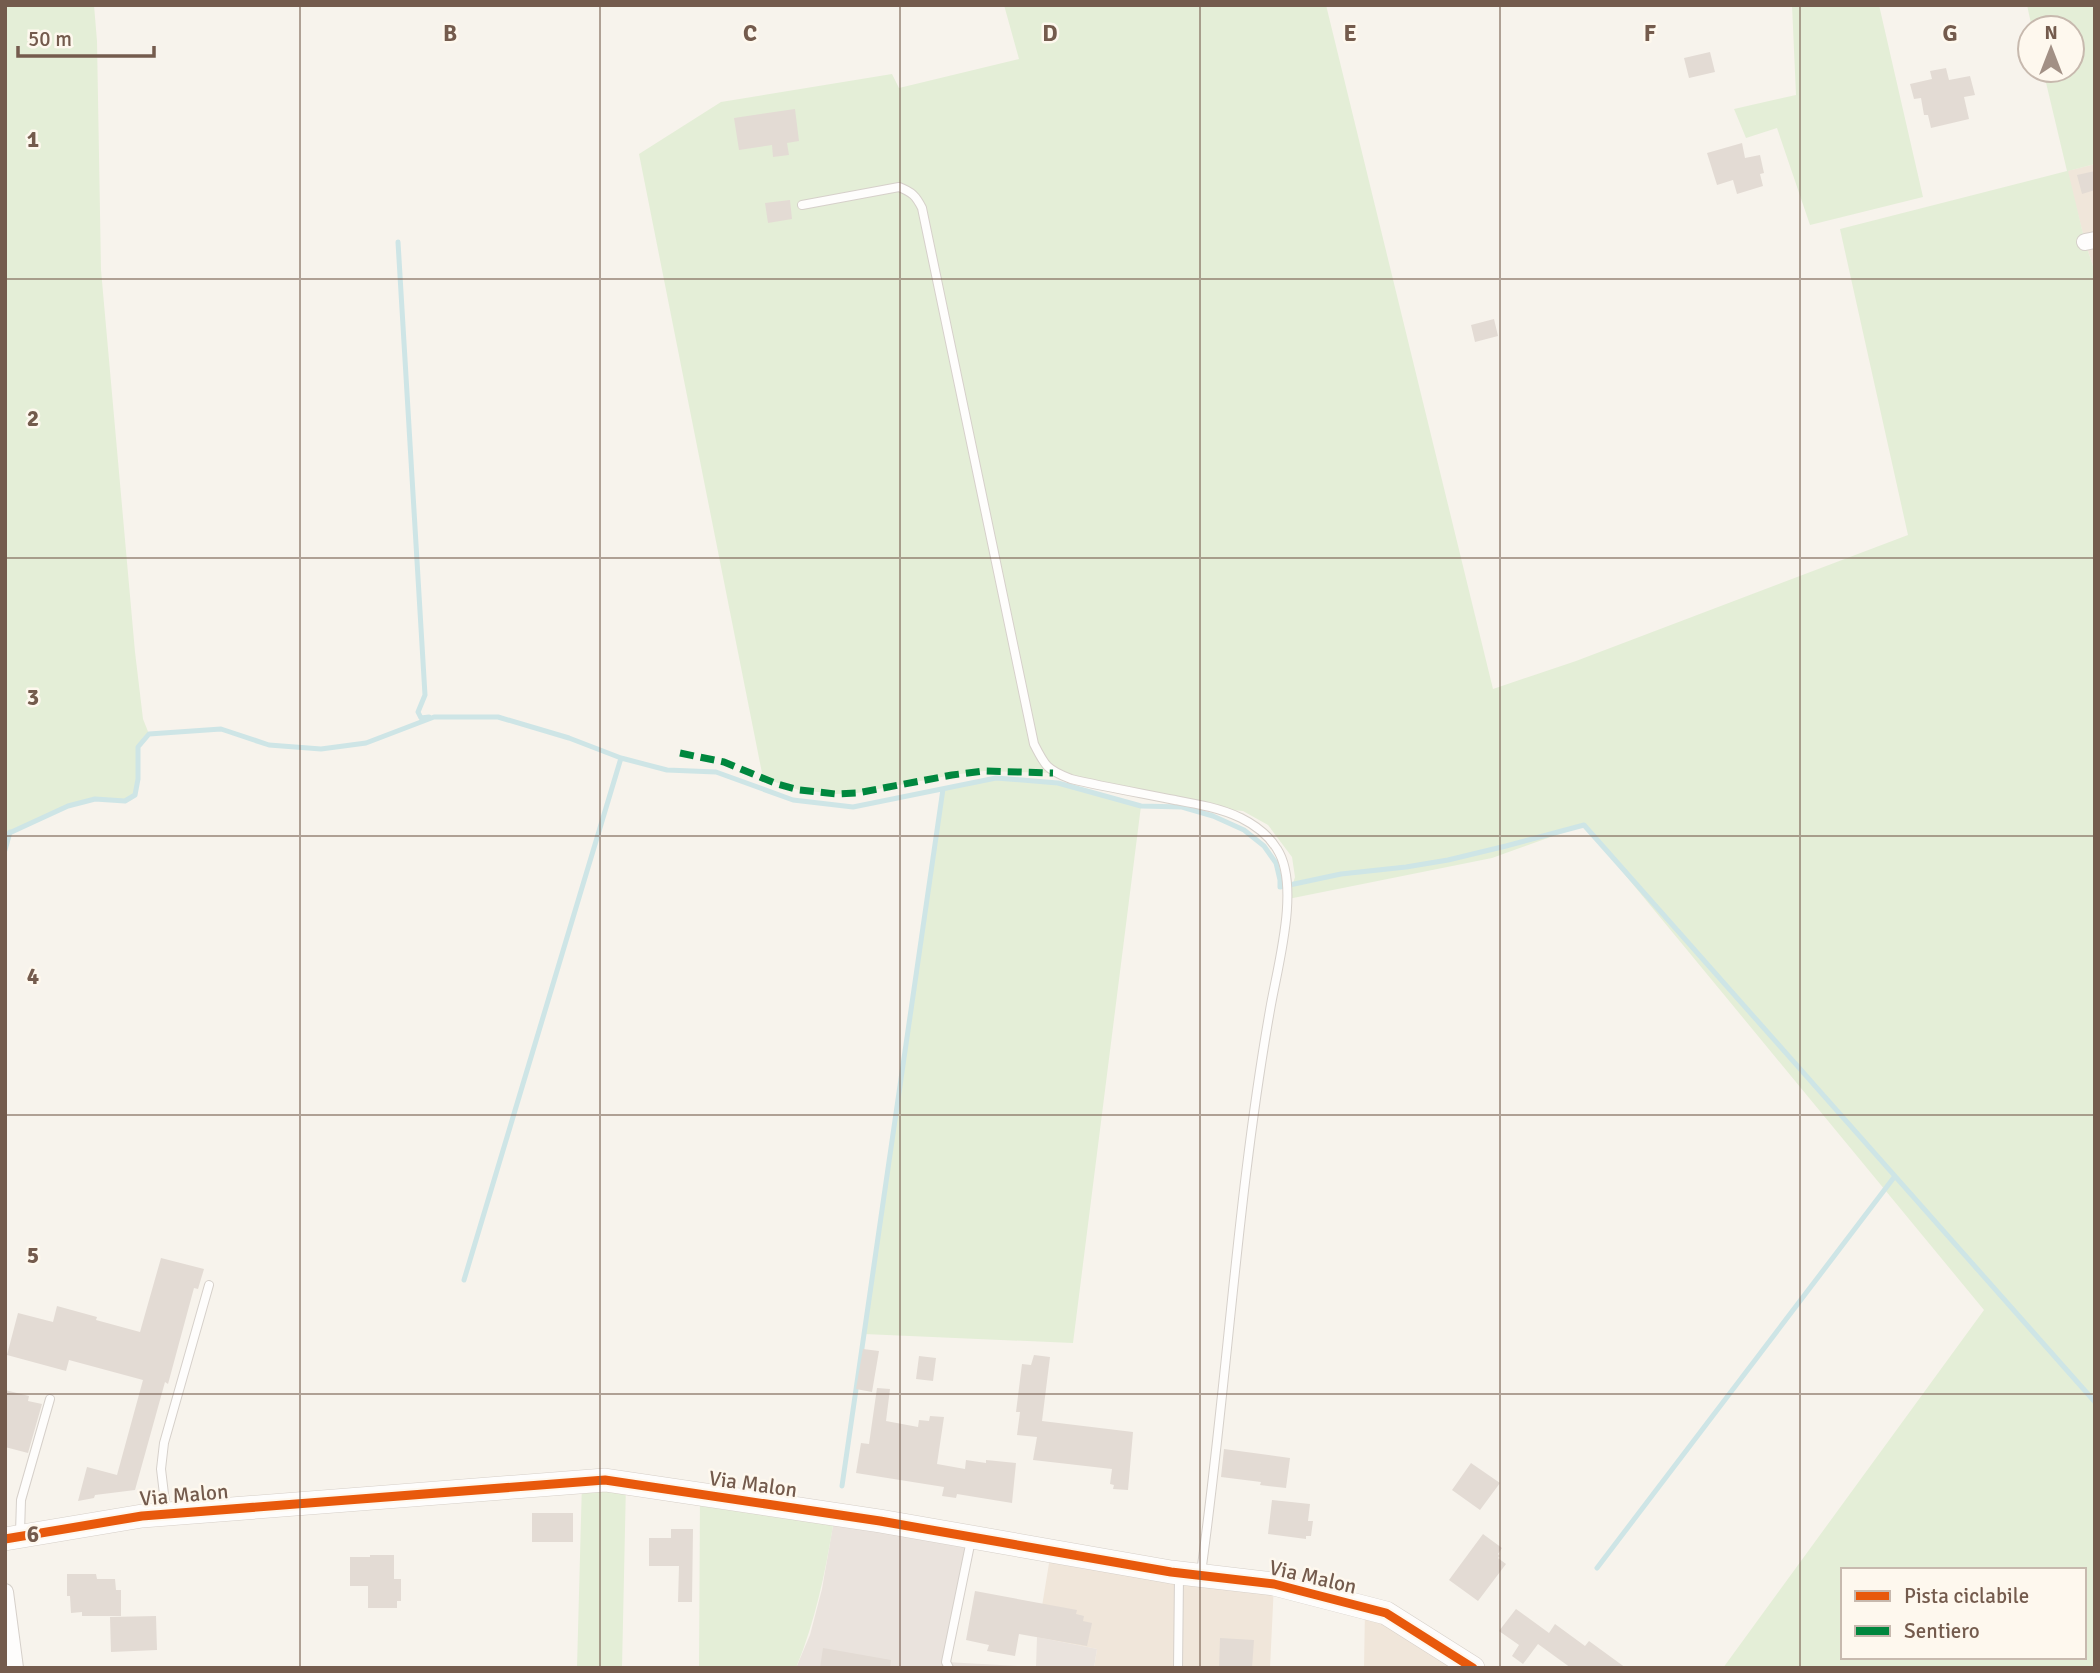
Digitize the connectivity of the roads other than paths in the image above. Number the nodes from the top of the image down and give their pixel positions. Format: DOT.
graph roads {
  1 [pos="802,205"];
  2 [pos="209,1285"];
  3 [pos="50,1398"];
  4 [pos="166,1514"];
  5 [pos="13,1537"];
  6 [pos="971,1537"];
  7 [pos="1190,1574"];
  8 [pos="5,1592"];
  9 [pos="15,1668"];
  10 [pos="949,1668"];
  11 [pos="1178,1668"];
  12 [pos="1473,1668"];
  1 -- 7 [label="lane"];
  2 -- 4 [label="lane"];
  3 -- 5 [label="lane"];
  4 -- 5 [label="street, Via Malon"];
  4 -- 6 [label="street, Via Malon"];
  6 -- 7 [label="street, Via Malon"];
  6 -- 10 [label="lane"];
  7 -- 11 [label="lane"];
  7 -- 12 [label="street, Via Malon"];
  8 -- 9 [label="street"];
}
